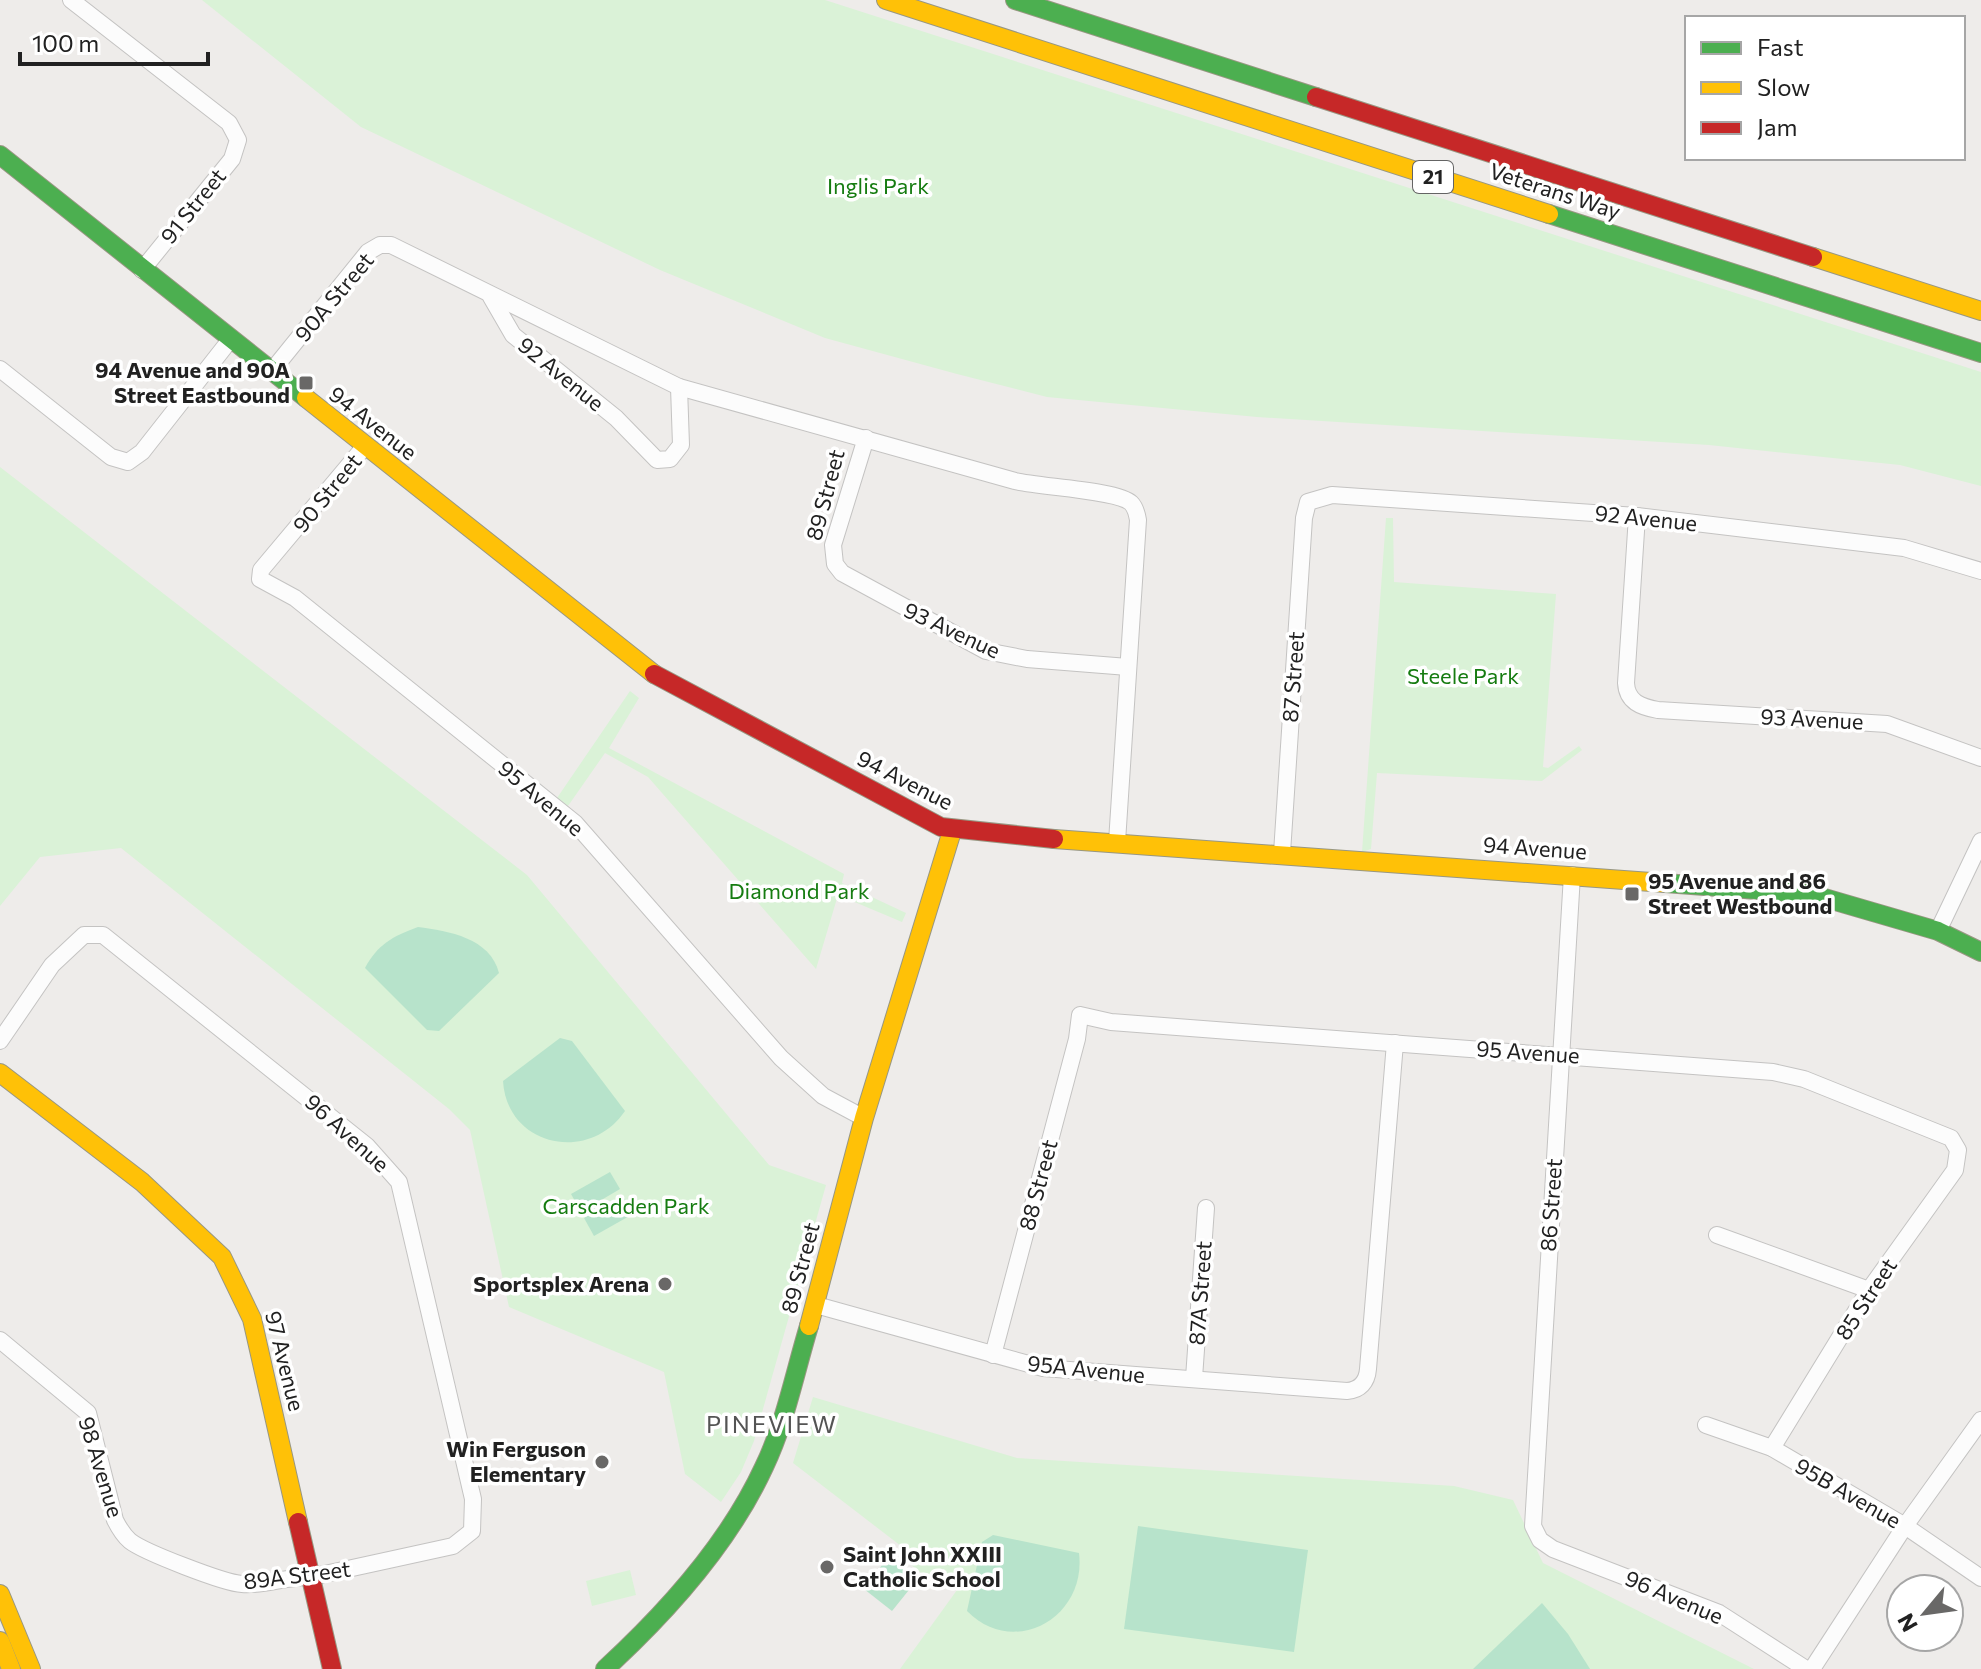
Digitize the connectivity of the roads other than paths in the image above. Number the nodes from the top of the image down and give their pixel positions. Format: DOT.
graph roads {
  1 [pos="71,0"];
  2 [pos="886,0"];
  3 [pos="1015,0"];
  4 [pos="0,155"];
  5 [pos="142,270"];
  6 [pos="491,297"];
  7 [pos="1981,311"];
  8 [pos="230,340"];
  9 [pos="1981,353"];
  10 [pos="0,369"];
  11 [pos="271,372"];
  12 [pos="679,387"];
  13 [pos="866,438"];
  14 [pos="365,446"];
  15 [pos="1308,502"];
  16 [pos="1637,516"];
  17 [pos="290,539"];
  18 [pos="835,564"];
  19 [pos="1981,571"];
  20 [pos="1128,667"];
  21 [pos="1981,758"];
  22 [pos="952,831"];
  23 [pos="1981,841"];
  24 [pos="1117,842"];
  25 [pos="1282,853"];
  26 [pos="1572,875"];
  27 [pos="1938,931"];
  28 [pos="1981,952"];
  29 [pos="1080,1015"];
  30 [pos="0,1041"];
  31 [pos="1395,1043"];
  32 [pos="1561,1054"];
  33 [pos="0,1073"];
  34 [pos="864,1118"];
  35 [pos="1958,1150"];
  36 [pos="1206,1208"];
  37 [pos="1717,1235"];
  38 [pos="1869,1290"];
  39 [pos="816,1305"];
  40 [pos="0,1340"];
  41 [pos="993,1355"];
  42 [pos="1194,1378"];
  43 [pos="1981,1420"];
  44 [pos="1706,1425"];
  45 [pos="1772,1448"];
  46 [pos="1905,1526"];
  47 [pos="472,1531"];
  48 [pos="1536,1535"];
  49 [pos="125,1536"];
  50 [pos="311,1577"];
  51 [pos="1981,1578"];
  52 [pos="0,1594"];
  53 [pos="0,1641"];
  54 [pos="11,1669"];
  55 [pos="31,1669"];
  56 [pos="332,1669"];
  57 [pos="605,1669"];
  58 [pos="1806,1669"];
  59 [pos="1812,1669"];
  1 -- 5 [label="street, 91 Street"];
  2 -- 9 [label="street, Veterans Way / 21"];
  3 -- 7 [label="street, Veterans Way / 21"];
  4 -- 5 [label="street, 94 Avenue"];
  5 -- 8 [label="street, 94 Avenue"];
  6 -- 11 [label="street, 90A Street"];
  6 -- 12 [label="street, 92 Avenue"];
  6 -- 12 [label="street, 92 Avenue"];
  8 -- 10 [label="street"];
  8 -- 11 [label="street, 94 Avenue"];
  11 -- 14 [label="street, 94 Avenue"];
  12 -- 13 [label="street, 92 Avenue"];
  13 -- 18 [label="street, 89 Street"];
  13 -- 20 [label="street, 92 Avenue"];
  14 -- 17 [label="street, 90 Street"];
  14 -- 22 [label="street, 94 Avenue"];
  15 -- 16 [label="street, 92 Avenue"];
  15 -- 25 [label="street, 87 Street"];
  16 -- 19 [label="street, 92 Avenue"];
  16 -- 21 [label="street, 93 Avenue"];
  17 -- 34 [label="street, 95 Avenue"];
  18 -- 20 [label="street, 93 Avenue"];
  20 -- 24 [label="street"];
  22 -- 24 [label="street, 94 Avenue"];
  22 -- 34 [label="street, 89 Street"];
  23 -- 27 [label="street"];
  24 -- 25 [label="street, 94 Avenue"];
  25 -- 26 [label="street, 94 Avenue"];
  26 -- 27 [label="street, 94 Avenue"];
  26 -- 32 [label="street, 86 Street"];
  27 -- 28 [label="street, 94 Avenue"];
  29 -- 31 [label="street, 95 Avenue"];
  29 -- 41 [label="street, 88 Street"];
  30 -- 47 [label="street, 96 Avenue"];
  31 -- 32 [label="street, 95 Avenue"];
  31 -- 42 [label="street, 95A Avenue"];
  32 -- 35 [label="street, 95 Avenue"];
  32 -- 48 [label="street, 86 Street"];
  33 -- 50 [label="street, 97 Avenue"];
  34 -- 39 [label="street, 89 Street"];
  35 -- 38 [label="street, 85 Street"];
  36 -- 42 [label="street, 87A Street"];
  37 -- 38 [label="street"];
  38 -- 45 [label="street, 85 Street"];
  39 -- 41 [label="street, 95A Avenue"];
  39 -- 57 [label="street, 89 Street"];
  40 -- 49 [label="street, 98 Avenue"];
  41 -- 42 [label="street, 95A Avenue"];
  43 -- 46 [label="street"];
  44 -- 45 [label="street, 95B Avenue"];
  45 -- 46 [label="street, 95B Avenue"];
  46 -- 51 [label="street, 95B Avenue"];
  46 -- 59 [label="street"];
  47 -- 50 [label="street, 89A Street"];
  48 -- 58 [label="street, 96 Avenue"];
  49 -- 50 [label="street, 89A Street"];
  50 -- 56 [label="street, 97 Avenue"];
  52 -- 55 [label="street"];
  53 -- 54 [label="street"];
}
